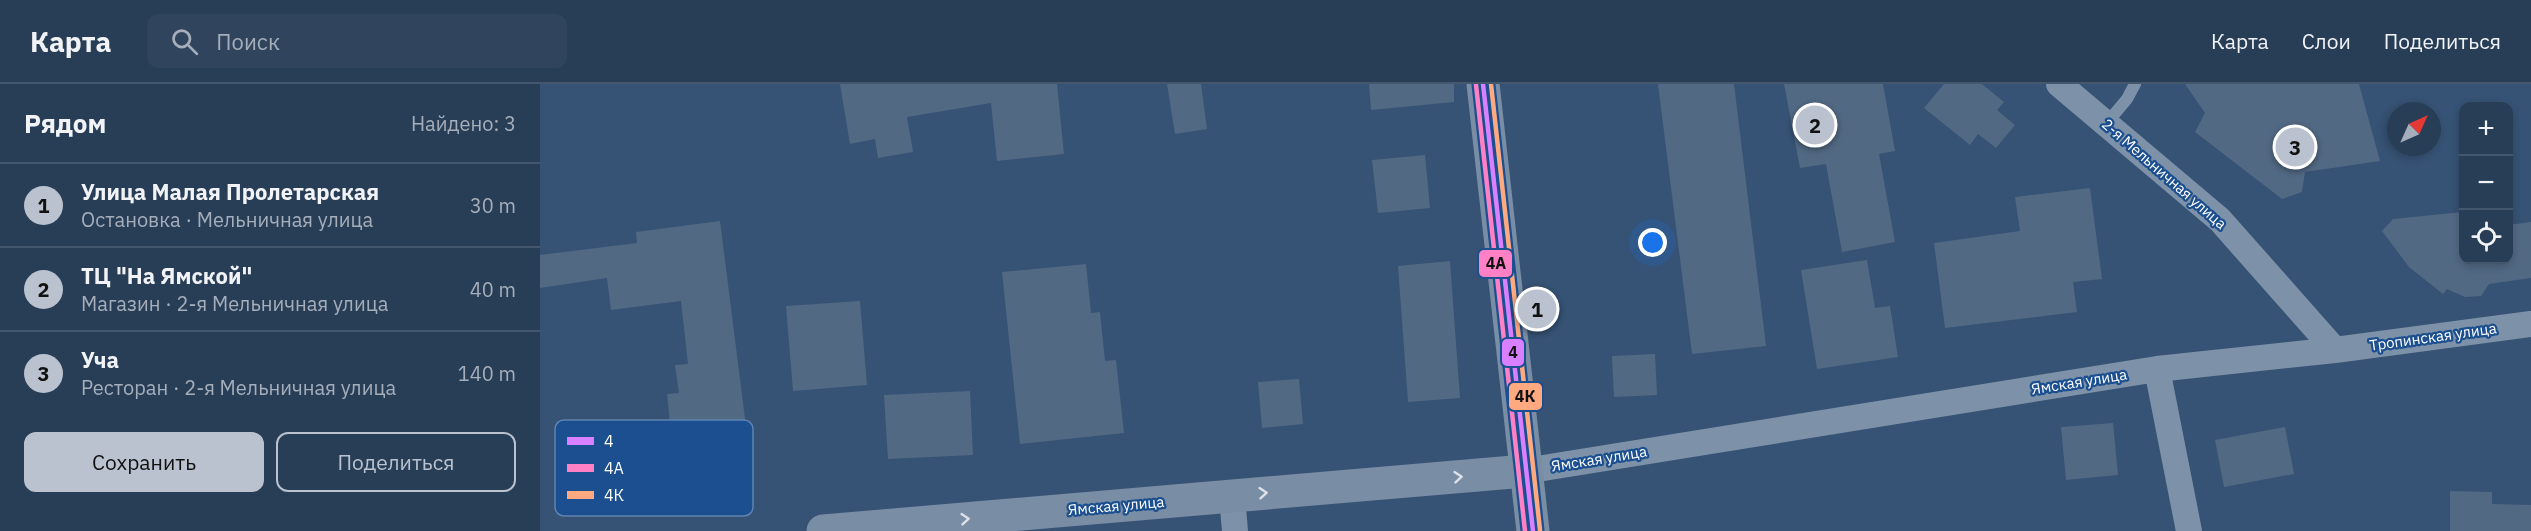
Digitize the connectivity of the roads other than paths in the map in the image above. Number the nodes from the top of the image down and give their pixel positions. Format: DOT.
graph roads {
  1 [pos="1483,84"];
  2 [pos="2059,84"];
  3 [pos="2135,84"];
  4 [pos="2106,124"];
  5 [pos="2531,324"];
  6 [pos="2336,350"];
  7 [pos="2157,369"];
  8 [pos="1525,471"];
  9 [pos="1232,496"];
  10 [pos="823,531"];
  11 [pos="1235,531"];
  12 [pos="1533,531"];
  13 [pos="2188,531"];
  1 -- 8 [label="street"];
  2 -- 4 [label="street, 2-я Мельничная улица"];
  3 -- 4 [label="lane"];
  4 -- 6 [label="street, 2-я Мельничная улица"];
  5 -- 6 [label="street, Тропинская улица"];
  6 -- 7 [label="street, Ямская улица"];
  7 -- 8 [label="street, Ямская улица"];
  7 -- 13 [label="street"];
  9 -- 8 [label="street, Ямская улица, one-way"];
  8 -- 12 [label="street"];
  10 -- 9 [label="street, Ямская улица, one-way"];
  9 -- 11 [label="street"];
}
